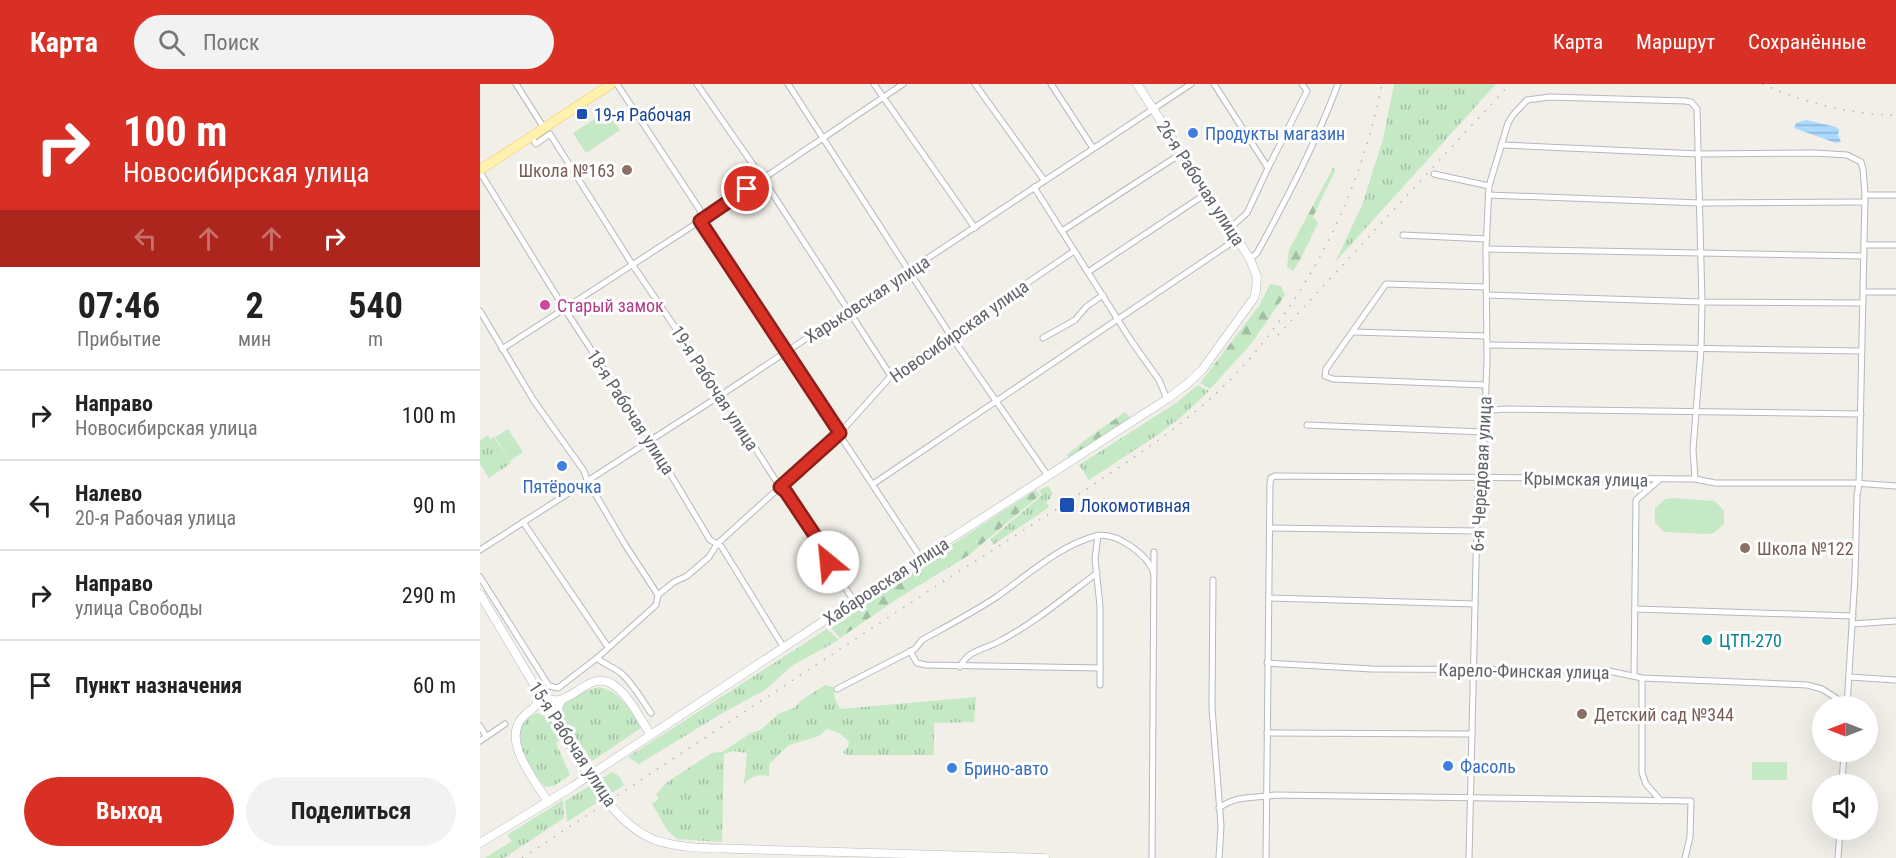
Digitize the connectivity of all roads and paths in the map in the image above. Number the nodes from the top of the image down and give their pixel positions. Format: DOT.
graph roads {
  1 [pos="516,84"];
  2 [pos="617,84"];
  3 [pos="697,84"];
  4 [pos="788,84"];
  5 [pos="874,84"];
  6 [pos="903,84"];
  7 [pos="975,84"];
  8 [pos="1051,84"];
  9 [pos="1137,84"];
  10 [pos="1191,84"];
  11 [pos="1214,84"];
  12 [pos="1302,84"];
  13 [pos="1338,84"];
  14 [pos="607,85"];
  15 [pos="883,98"];
  16 [pos="1153,109"];
  17 [pos="544,128"];
  18 [pos="531,136"];
  19 [pos="823,137"];
  20 [pos="1503,145"];
  21 [pos="1093,148"];
  22 [pos="1182,153"];
  23 [pos="1698,154"];
  24 [pos="1268,168"];
  25 [pos="480,171"];
  26 [pos="1434,174"];
  27 [pos="763,178"];
  28 [pos="1044,180"];
  29 [pos="1489,186"];
  30 [pos="1034,187"];
  31 [pos="1207,193"];
  32 [pos="1488,195"];
  33 [pos="1865,195"];
  34 [pos="1896,195"];
  35 [pos="1865,202"];
  36 [pos="1700,203"];
  37 [pos="700,221"];
  38 [pos="975,228"];
  39 [pos="1230,228"];
  40 [pos="1062,231"];
  41 [pos="1403,235"];
  42 [pos="1237,239"];
  43 [pos="1487,239"];
  44 [pos="1896,245"];
  45 [pos="1865,246"];
  46 [pos="1486,249"];
  47 [pos="1074,251"];
  48 [pos="1700,254"];
  49 [pos="1864,256"];
  50 [pos="1250,260"];
  51 [pos="632,264"];
  52 [pos="910,270"];
  53 [pos="1088,272"];
  54 [pos="1257,285"];
  55 [pos="1486,287"];
  56 [pos="1864,292"];
  57 [pos="1896,292"];
  58 [pos="1103,295"];
  59 [pos="1487,295"];
  60 [pos="1702,302"];
  61 [pos="1863,303"];
  62 [pos="564,308"];
  63 [pos="480,311"];
  64 [pos="848,311"];
  65 [pos="1119,320"];
  66 [pos="1354,332"];
  67 [pos="951,336"];
  68 [pos="1486,336"];
  69 [pos="1043,338"];
  70 [pos="1487,345"];
  71 [pos="502,349"];
  72 [pos="1701,349"];
  73 [pos="1862,351"];
  74 [pos="785,352"];
  75 [pos="891,376"];
  76 [pos="1485,385"];
  77 [pos="721,395"];
  78 [pos="1167,399"];
  79 [pos="997,401"];
  80 [pos="1484,411"];
  81 [pos="1695,412"];
  82 [pos="1861,414"];
  83 [pos="1306,425"];
  84 [pos="1484,432"];
  85 [pos="840,433"];
  86 [pos="650,440"];
  87 [pos="1048,476"];
  88 [pos="1478,478"];
  89 [pos="1695,479"];
  90 [pos="587,480"];
  91 [pos="1659,480"];
  92 [pos="873,484"];
  93 [pos="1859,484"];
  94 [pos="1896,486"];
  95 [pos="780,487"];
  96 [pos="523,522"];
  97 [pos="1271,528"];
  98 [pos="1477,531"];
  99 [pos="1098,535"];
  100 [pos="717,544"];
  101 [pos="480,550"];
  102 [pos="1154,552"];
  103 [pos="921,558"];
  104 [pos="1097,573"];
  105 [pos="1154,573"];
  106 [pos="480,577"];
  107 [pos="1213,580"];
  108 [pos="489,590"];
  109 [pos="480,595"];
  110 [pos="658,595"];
  111 [pos="1270,598"];
  112 [pos="854,601"];
  113 [pos="1475,604"];
  114 [pos="1636,609"];
  115 [pos="1852,616"];
  116 [pos="1896,621"];
  117 [pos="1852,624"];
  118 [pos="608,647"];
  119 [pos="784,648"];
  120 [pos="910,651"];
  121 [pos="597,658"];
  122 [pos="1268,663"];
  123 [pos="960,666"];
  124 [pos="1100,668"];
  125 [pos="1473,670"];
  126 [pos="1634,675"];
  127 [pos="1849,677"];
  128 [pos="1642,678"];
  129 [pos="1896,680"];
  130 [pos="1100,684"];
  131 [pos="837,689"];
  132 [pos="540,694"];
  133 [pos="1832,696"];
  134 [pos="1848,696"];
  135 [pos="561,700"];
  136 [pos="533,710"];
  137 [pos="550,711"];
  138 [pos="651,713"];
  139 [pos="505,724"];
  140 [pos="480,726"];
  141 [pos="559,726"];
  142 [pos="1267,732"];
  143 [pos="1472,734"];
  144 [pos="651,735"];
  145 [pos="486,736"];
  146 [pos="480,741"];
  147 [pos="1268,796"];
  148 [pos="1470,796"];
  149 [pos="548,802"];
  150 [pos="1662,802"];
  151 [pos="1220,808"];
  152 [pos="1839,840"];
  153 [pos="480,843"];
  154 [pos="886,856"];
  155 [pos="1045,858"];
  156 [pos="1152,858"];
  157 [pos="1219,858"];
  158 [pos="1266,858"];
  159 [pos="1469,858"];
  160 [pos="1685,858"];
  161 [pos="1838,858"];
  1 -- 17 [label="street"];
  2 -- 37 [label="street"];
  3 -- 27 [label="street"];
  4 -- 19 [label="street"];
  5 -- 15 [label="street"];
  6 -- 15 [label="street"];
  7 -- 28 [label="street"];
  8 -- 21 [label="street"];
  9 -- 16 [label="main road, 26-я Рабочая улица"];
  10 -- 16 [label="street, Харьковская улица"];
  11 -- 24 [label="street"];
  12 -- 24 [label="street"];
  13 -- 50 [label="street"];
  14 -- 17 [label="main road"];
  15 -- 19 [label="street"];
  15 -- 38 [label="street"];
  16 -- 21 [label="street, Харьковская улица"];
  16 -- 22 [label="main road, 26-я Рабочая улица"];
  17 -- 18 [label="main road"];
  18 -- 25 [label="main road"];
  18 -- 51 [label="street, 19-я Рабочая улица"];
  19 -- 27 [label="street"];
  19 -- 52 [label="street"];
  20 -- 23 [label="street"];
  20 -- 23 [label="street, 6-я Чередовая улица"];
  20 -- 29 [label="street, 6-я Чередовая улица"];
  21 -- 28 [label="street, Харьковская улица"];
  22 -- 31 [label="main road, 26-я Рабочая улица"];
  22 -- 40 [label="street"];
  23 -- 33 [label="street"];
  23 -- 36 [label="street"];
  24 -- 39 [label="street"];
  25 -- 62 [label="street, 18-я Рабочая улица"];
  26 -- 29 [label="street"];
  27 -- 37 [label="street"];
  27 -- 64 [label="street"];
  28 -- 30 [label="street, Харьковская улица"];
  29 -- 32 [label="street, 6-я Чередовая улица"];
  30 -- 38 [label="street, Харьковская улица"];
  30 -- 40 [label="street"];
  31 -- 39 [label="main road, 26-я Рабочая улица"];
  31 -- 53 [label="street"];
  32 -- 36 [label="street"];
  32 -- 43 [label="street, 6-я Чередовая улица"];
  33 -- 34 [label="street"];
  33 -- 35 [label="street"];
  35 -- 36 [label="street"];
  35 -- 45 [label="street"];
  36 -- 48 [label="street"];
  37 -- 51 [label="street"];
  37 -- 74 [label="street"];
  38 -- 52 [label="street, Харьковская улица"];
  39 -- 42 [label="main road, 26-я Рабочая улица"];
  40 -- 47 [label="street"];
  41 -- 43 [label="street"];
  42 -- 50 [label="main road, 26-я Рабочая улица"];
  42 -- 65 [label="street"];
  43 -- 46 [label="street, 6-я Чередовая улица"];
  44 -- 45 [label="street"];
  45 -- 49 [label="street"];
  46 -- 48 [label="street"];
  46 -- 55 [label="street, 6-я Чередовая улица"];
  47 -- 53 [label="street"];
  47 -- 67 [label="street, Новосибирская улица"];
  48 -- 49 [label="street"];
  48 -- 60 [label="street"];
  49 -- 56 [label="street"];
  50 -- 54 [label="main road, 26-я Рабочая улица"];
  51 -- 62 [label="street"];
  51 -- 77 [label="street, 19-я Рабочая улица"];
  52 -- 64 [label="street, Харьковская улица"];
  52 -- 67 [label="street"];
  53 -- 58 [label="street"];
  54 -- 78 [label="main road, Хабаровская улица"];
  55 -- 59 [label="street, 6-я Чередовая улица"];
  55 -- 66 [label="street"];
  56 -- 57 [label="street"];
  56 -- 61 [label="street"];
  58 -- 65 [label="street"];
  58 -- 69 [label="street"];
  59 -- 60 [label="street"];
  59 -- 68 [label="street, 6-я Чередовая улица"];
  60 -- 61 [label="street"];
  60 -- 72 [label="street"];
  61 -- 73 [label="street"];
  62 -- 71 [label="street"];
  62 -- 86 [label="street, 18-я Рабочая улица"];
  63 -- 71 [label="street"];
  64 -- 74 [label="street, Харьковская улица"];
  64 -- 75 [label="street"];
  65 -- 78 [label="street"];
  65 -- 79 [label="street"];
  66 -- 68 [label="street"];
  66 -- 76 [label="street"];
  67 -- 75 [label="street, Новосибирская улица"];
  67 -- 79 [label="street"];
  68 -- 70 [label="street, 6-я Чередовая улица"];
  70 -- 72 [label="street"];
  70 -- 76 [label="street, 6-я Чередовая улица"];
  71 -- 90 [label="street"];
  72 -- 73 [label="street"];
  72 -- 81 [label="street"];
  73 -- 82 [label="street"];
  74 -- 77 [label="street, Харьковская улица"];
  74 -- 85 [label="street"];
  75 -- 85 [label="street, Новосибирская улица"];
  76 -- 80 [label="street, 6-я Чередовая улица"];
  77 -- 86 [label="street, Харьковская улица"];
  77 -- 95 [label="street, 19-я Рабочая улица"];
  78 -- 87 [label="main road, Хабаровская улица"];
  79 -- 87 [label="street"];
  79 -- 92 [label="street"];
  80 -- 81 [label="street"];
  80 -- 84 [label="street, 6-я Чередовая улица"];
  81 -- 82 [label="street"];
  81 -- 89 [label="street"];
  82 -- 93 [label="street"];
  83 -- 84 [label="street"];
  84 -- 88 [label="street, 6-я Чередовая улица"];
  85 -- 92 [label="street"];
  85 -- 95 [label="street, Новосибирская улица"];
  86 -- 90 [label="street, Харьковская улица"];
  86 -- 100 [label="street, 18-я Рабочая улица"];
  87 -- 103 [label="main road, Хабаровская улица"];
  88 -- 91 [label="street, Крымская улица"];
  88 -- 97 [label="street, Крымская улица"];
  88 -- 98 [label="street, 6-я Чередовая улица"];
  89 -- 91 [label="street, Крымская улица"];
  89 -- 93 [label="street, Крымская улица"];
  90 -- 96 [label="street, Харьковская улица"];
  90 -- 110 [label="street"];
  91 -- 114 [label="street"];
  92 -- 103 [label="street"];
  93 -- 94 [label="street, Крымская улица"];
  93 -- 115 [label="street"];
  95 -- 100 [label="street, Новосибирская улица"];
  95 -- 112 [label="street, 19-я Рабочая улица"];
  96 -- 101 [label="street, Харьковская улица"];
  96 -- 118 [label="street"];
  97 -- 98 [label="street"];
  97 -- 111 [label="street"];
  98 -- 113 [label="street, 6-я Чередовая улица"];
  99 -- 104 [label="street"];
  99 -- 105 [label="street"];
  99 -- 120 [label="street"];
  100 -- 110 [label="street, Новосибирская улица"];
  100 -- 119 [label="street, 18-я Рабочая улица"];
  102 -- 105 [label="street"];
  103 -- 112 [label="main road, Хабаровская улица"];
  104 -- 123 [label="street"];
  104 -- 124 [label="street"];
  105 -- 156 [label="street"];
  106 -- 108 [label="street"];
  107 -- 151 [label="street"];
  108 -- 109 [label="street"];
  108 -- 121 [label="street, Новосибирская улица"];
  109 -- 132 [label="main road, 15-я Рабочая улица"];
  110 -- 118 [label="street, Новосибирская улица"];
  111 -- 113 [label="street"];
  111 -- 122 [label="street"];
  112 -- 119 [label="main road, Хабаровская улица"];
  113 -- 125 [label="street, 6-я Чередовая улица"];
  114 -- 115 [label="street"];
  114 -- 126 [label="street"];
  115 -- 117 [label="street"];
  116 -- 117 [label="street"];
  117 -- 127 [label="street"];
  118 -- 121 [label="street, Новосибирская улица"];
  119 -- 144 [label="main road, Хабаровская улица"];
  120 -- 123 [label="street"];
  120 -- 131 [label="street"];
  121 -- 138 [label="street"];
  122 -- 125 [label="street, Карело-Финская улица"];
  122 -- 142 [label="street"];
  123 -- 124 [label="street"];
  124 -- 130 [label="street"];
  125 -- 126 [label="street, Карело-Финская улица"];
  125 -- 143 [label="street, 6-я Чередовая улица"];
  126 -- 128 [label="street, Карело-Финская улица"];
  127 -- 129 [label="street"];
  127 -- 134 [label="street"];
  128 -- 133 [label="street, Карело-Финская улица"];
  128 -- 150 [label="street"];
  132 -- 135 [label="main road"];
  132 -- 136 [label="main road"];
  132 -- 137 [label="main road, 15-я Рабочая улица"];
  135 -- 141 [label="main road"];
  135 -- 144 [label="main road"];
  136 -- 137 [label="main road"];
  136 -- 149 [label="main road"];
  137 -- 141 [label="main road, 15-я Рабочая улица"];
  139 -- 145 [label="street"];
  140 -- 145 [label="street"];
  141 -- 154 [label="main road, 15-я Рабочая улица, bridge"];
  142 -- 143 [label="street"];
  142 -- 147 [label="street"];
  143 -- 148 [label="street, 6-я Чередовая улица"];
  144 -- 149 [label="main road, Хабаровская улица"];
  145 -- 146 [label="street"];
  147 -- 148 [label="street"];
  147 -- 151 [label="street"];
  147 -- 158 [label="street"];
  148 -- 150 [label="street"];
  148 -- 159 [label="street, 6-я Чередовая улица"];
  149 -- 153 [label="main road, Хабаровская улица"];
  150 -- 160 [label="street"];
  151 -- 157 [label="street"];
  152 -- 161 [label="street"];
  154 -- 155 [label="main road, 15-я Рабочая улица"];
}
